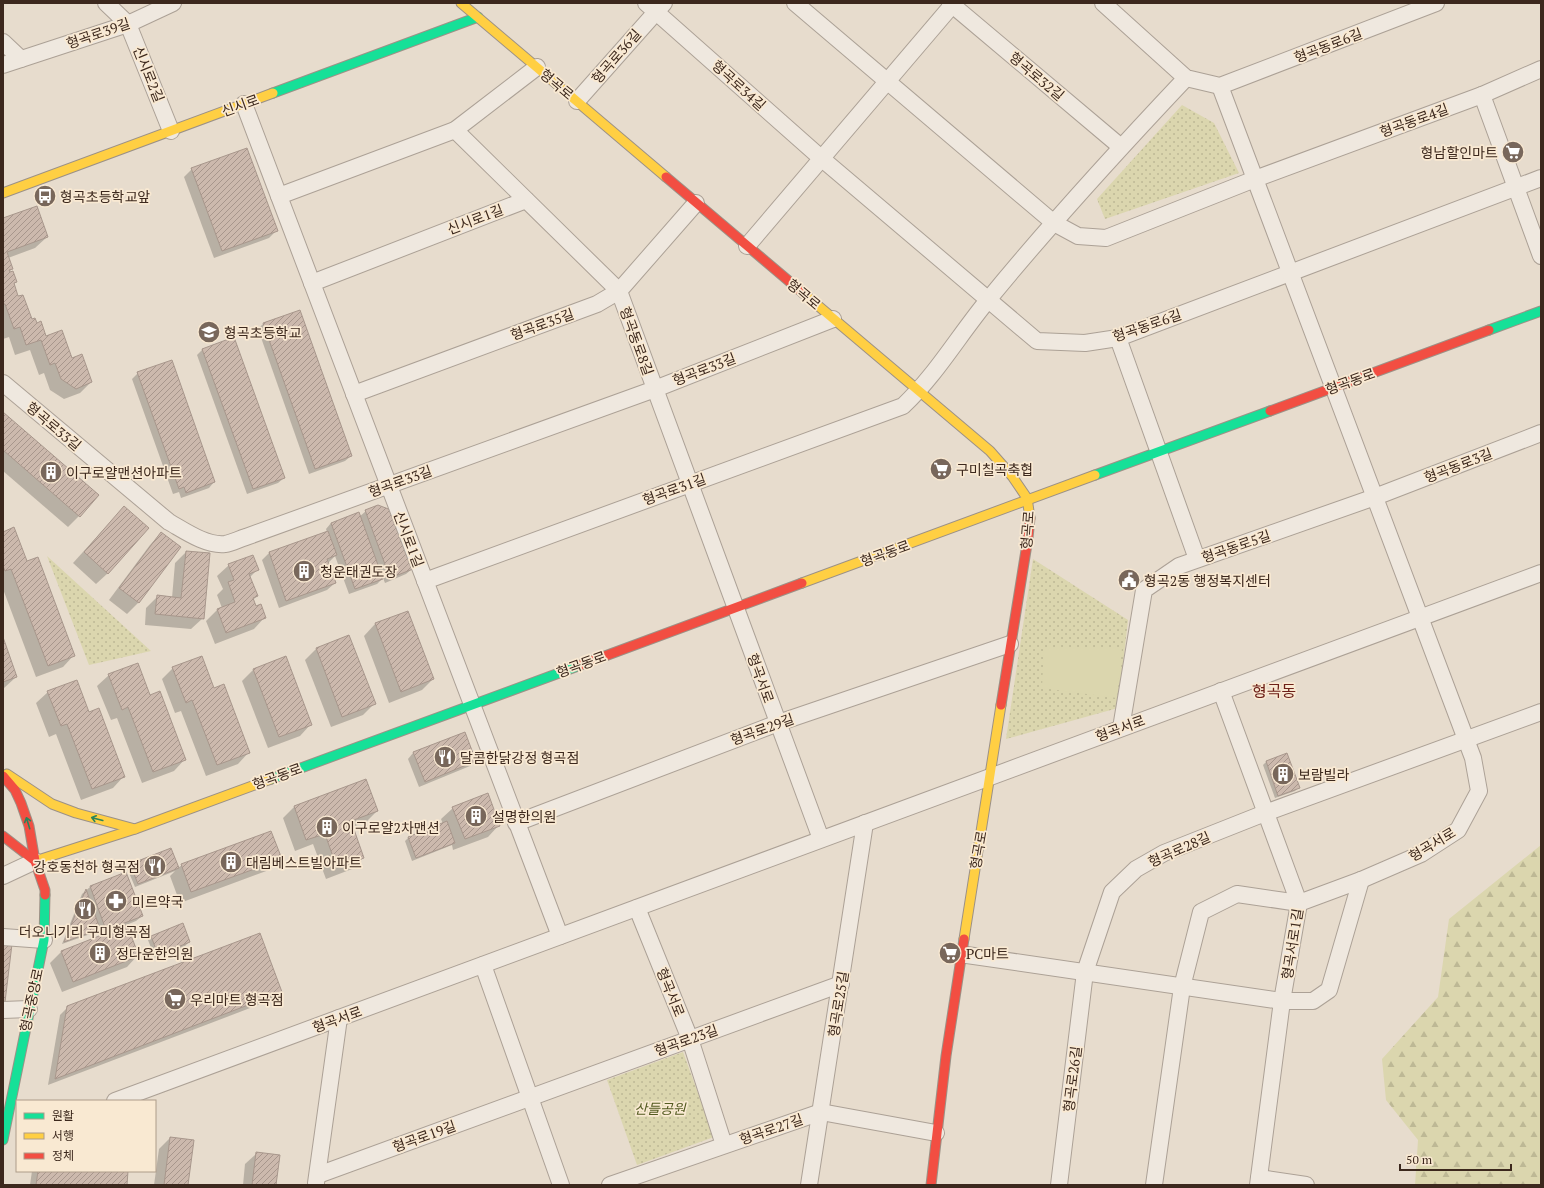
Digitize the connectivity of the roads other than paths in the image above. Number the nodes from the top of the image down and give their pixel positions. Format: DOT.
graph roads {
  1 [pos="106,3"];
  2 [pos="173,3"];
  3 [pos="461,3"];
  4 [pos="795,3"];
  5 [pos="1103,3"];
  6 [pos="1436,3"];
  7 [pos="952,4"];
  8 [pos="655,6"];
  9 [pos="478,17"];
  10 [pos="128,24"];
  11 [pos="3,42"];
  12 [pos="21,59"];
  13 [pos="3,65"];
  14 [pos="536,67"];
  15 [pos="1541,69"];
  16 [pos="1186,78"];
  17 [pos="888,80"];
  18 [pos="1220,86"];
  19 [pos="1482,95"];
  20 [pos="577,101"];
  21 [pos="244,104"];
  22 [pos="455,130"];
  23 [pos="171,131"];
  24 [pos="1121,147"];
  25 [pos="821,158"];
  26 [pos="1541,178"];
  27 [pos="1255,179"];
  28 [pos="1515,187"];
  29 [pos="3,193"];
  30 [pos="279,196"];
  31 [pos="526,200"];
  32 [pos="696,203"];
  33 [pos="1054,223"];
  34 [pos="747,246"];
  35 [pos="1541,256"];
  36 [pos="1290,272"];
  37 [pos="312,283"];
  38 [pos="619,291"];
  39 [pos="988,300"];
  40 [pos="1541,312"];
  41 [pos="833,319"];
  42 [pos="1118,338"];
  43 [pos="3,383"];
  44 [pos="1333,387"];
  45 [pos="655,389"];
  46 [pos="918,391"];
  47 [pos="354,394"];
  48 [pos="1541,433"];
  49 [pos="1159,453"];
  50 [pos="690,483"];
  51 [pos="388,485"];
  52 [pos="1375,497"];
  53 [pos="1029,500"];
  54 [pos="1197,559"];
  55 [pos="1541,573"];
  56 [pos="425,581"];
  57 [pos="735,607"];
  58 [pos="1420,618"];
  59 [pos="1010,644"];
  60 [pos="1220,691"];
  61 [pos="472,704"];
  62 [pos="1541,712"];
  63 [pos="778,723"];
  64 [pos="1121,728"];
  65 [pos="1465,739"];
  66 [pos="3,772"];
  67 [pos="3,776"];
  68 [pos="991,776"];
  69 [pos="1265,812"];
  70 [pos="516,823"];
  71 [pos="865,823"];
  72 [pos="135,829"];
  73 [pos="3,836"];
  74 [pos="821,839"];
  75 [pos="36,861"];
  76 [pos="3,876"];
  77 [pos="1361,880"];
  78 [pos="1299,903"];
  79 [pos="637,908"];
  80 [pos="560,936"];
  81 [pos="3,937"];
  82 [pos="44,940"];
  83 [pos="960,954"];
  84 [pos="483,965"];
  85 [pos="1085,972"];
  86 [pos="841,984"];
  87 [pos="1182,987"];
  88 [pos="1282,1001"];
  89 [pos="29,1009"];
  90 [pos="3,1010"];
  91 [pos="339,1018"];
  92 [pos="690,1039"];
  93 [pos="531,1097"];
  94 [pos="118,1100"];
  95 [pos="820,1112"];
  96 [pos="936,1133"];
  97 [pos="16,1137"];
  98 [pos="3,1141"];
  99 [pos="724,1145"];
  100 [pos="317,1180"];
  101 [pos="1258,1181"];
  102 [pos="561,1185"];
  103 [pos="610,1185"];
  104 [pos="809,1185"];
  105 [pos="931,1185"];
  106 [pos="1059,1185"];
  107 [pos="1154,1185"];
  108 [pos="1306,1185"];
  1 -- 10 [label="street, 신시로2길"];
  2 -- 10 [label="street, 형곡로39길"];
  3 -- 9 [label="street, 형곡로"];
  4 -- 17 [label="street"];
  5 -- 16 [label="street"];
  6 -- 18 [label="street, 형곡동로6길"];
  7 -- 17 [label="street"];
  7 -- 24 [label="street, 형곡로32길"];
  8 -- 20 [label="street, 형곡로36길"];
  8 -- 25 [label="street, 형곡로34길"];
  9 -- 14 [label="street, 형곡로"];
  9 -- 21 [label="street, 신시로"];
  10 -- 12 [label="street, 형곡로39길"];
  10 -- 23 [label="street, 신시로2길"];
  11 -- 12 [label="street"];
  12 -- 13 [label="street, 형곡로39길"];
  14 -- 20 [label="street, 형곡로"];
  14 -- 22 [label="street, 형곡로"];
  15 -- 19 [label="street, 형곡동로4길"];
  16 -- 18 [label="street"];
  16 -- 24 [label="street"];
  17 -- 25 [label="street"];
  17 -- 33 [label="street"];
  18 -- 27 [label="street"];
  19 -- 27 [label="street, 형곡동로4길"];
  19 -- 28 [label="street"];
  20 -- 32 [label="street, 형곡로"];
  21 -- 23 [label="street, 신시로"];
  21 -- 30 [label="street, 신시로1길"];
  22 -- 30 [label="street, 형곡로"];
  22 -- 31 [label="street, 형곡동로8길"];
  23 -- 29 [label="street, 신시로"];
  24 -- 33 [label="street"];
  25 -- 34 [label="street"];
  25 -- 39 [label="street"];
  26 -- 28 [label="street"];
  27 -- 33 [label="street"];
  27 -- 36 [label="street"];
  28 -- 35 [label="street"];
  28 -- 36 [label="street"];
  30 -- 37 [label="street, 신시로1길"];
  31 -- 37 [label="street, 신시로1길"];
  31 -- 38 [label="street, 형곡동로8길"];
  32 -- 34 [label="street, 형곡로"];
  32 -- 38 [label="street, 형곡로35길"];
  33 -- 39 [label="street"];
  34 -- 41 [label="street, 형곡로"];
  36 -- 42 [label="street, 형곡동로6길"];
  36 -- 44 [label="street"];
  37 -- 47 [label="street, 신시로1길"];
  38 -- 45 [label="street, 형곡동로8길"];
  38 -- 47 [label="street, 형곡로35길"];
  39 -- 42 [label="street, 형곡동로6길"];
  39 -- 46 [label="street"];
  40 -- 44 [label="street, 형곡동로"];
  41 -- 45 [label="street, 형곡로33길"];
  41 -- 46 [label="street, 형곡로"];
  42 -- 49 [label="street"];
  43 -- 51 [label="street, 형곡로33길"];
  44 -- 49 [label="street, 형곡동로"];
  44 -- 52 [label="street"];
  45 -- 50 [label="street, 형곡동로8길"];
  45 -- 51 [label="street, 형곡로33길"];
  46 -- 50 [label="street, 형곡로31길"];
  46 -- 53 [label="street, 형곡로"];
  47 -- 51 [label="street, 신시로1길"];
  48 -- 52 [label="street, 형곡동로3길"];
  49 -- 53 [label="street, 형곡동로"];
  49 -- 54 [label="street"];
  50 -- 56 [label="street, 형곡로31길"];
  50 -- 57 [label="street, 형곡동로8길"];
  51 -- 56 [label="street, 신시로1길"];
  52 -- 54 [label="street, 형곡동로5길"];
  52 -- 58 [label="street"];
  53 -- 57 [label="street, 형곡동로"];
  53 -- 59 [label="street, 형곡로"];
  54 -- 64 [label="street, 형곡동로5길"];
  55 -- 58 [label="street, 형곡서로"];
  56 -- 61 [label="street, 신시로1길"];
  57 -- 61 [label="street, 형곡동로"];
  57 -- 63 [label="street, 형곡서로"];
  58 -- 60 [label="street, 형곡서로"];
  58 -- 65 [label="street, 형곡서로"];
  59 -- 63 [label="street, 형곡로29길"];
  59 -- 68 [label="street, 형곡로"];
  60 -- 64 [label="street, 형곡서로"];
  60 -- 69 [label="street, 형곡서로1길"];
  61 -- 70 [label="street"];
  61 -- 72 [label="street, 형곡동로"];
  62 -- 65 [label="street"];
  63 -- 70 [label="street, 형곡로29길"];
  63 -- 74 [label="street, 형곡서로"];
  64 -- 68 [label="street, 형곡서로"];
  65 -- 69 [label="street"];
  65 -- 77 [label="street, 형곡서로"];
  72 -- 66 [label="street, one-way"];
  75 -- 67 [label="street, 형곡중앙로, one-way"];
  68 -- 71 [label="street, 형곡서로"];
  68 -- 83 [label="street, 형곡로"];
  69 -- 78 [label="street, 형곡서로1길"];
  69 -- 85 [label="street, 형곡로28길"];
  70 -- 80 [label="street"];
  71 -- 74 [label="street, 형곡서로"];
  71 -- 86 [label="street, 형곡로25길"];
  72 -- 75 [label="street, 형곡동로"];
  73 -- 75 [label="street"];
  74 -- 79 [label="street, 형곡서로"];
  75 -- 76 [label="street, 형곡동로"];
  75 -- 82 [label="street, 형곡중앙로"];
  77 -- 78 [label="street, 형곡서로"];
  77 -- 88 [label="street"];
  78 -- 87 [label="street"];
  78 -- 88 [label="street, 형곡서로1길"];
  79 -- 80 [label="street, 형곡서로"];
  79 -- 92 [label="street, 형곡서로"];
  80 -- 84 [label="street, 형곡서로"];
  81 -- 82 [label="street"];
  82 -- 89 [label="street, 형곡중앙로"];
  83 -- 85 [label="street"];
  83 -- 96 [label="street, 형곡로"];
  84 -- 91 [label="street, 형곡서로"];
  84 -- 93 [label="street"];
  85 -- 87 [label="street"];
  85 -- 106 [label="street, 형곡로26길"];
  86 -- 92 [label="street, 형곡로23길"];
  86 -- 95 [label="street, 형곡로25길"];
  87 -- 88 [label="street"];
  87 -- 107 [label="street"];
  88 -- 101 [label="street, 형곡서로1길"];
  89 -- 90 [label="street"];
  89 -- 98 [label="street, 형곡중앙로"];
  91 -- 94 [label="street, 형곡서로"];
  91 -- 100 [label="street, 형곡로19길"];
  92 -- 93 [label="street, 형곡로23길"];
  92 -- 99 [label="street, 형곡서로"];
  93 -- 100 [label="street, 형곡로19길"];
  93 -- 102 [label="street"];
  95 -- 96 [label="street, 형곡로27길"];
  95 -- 99 [label="street, 형곡로27길"];
  95 -- 104 [label="street, 형곡로25길"];
  96 -- 105 [label="street, 형곡로"];
  97 -- 98 [label="street"];
  99 -- 103 [label="street, 형곡로27길"];
  101 -- 108 [label="street"];
}
